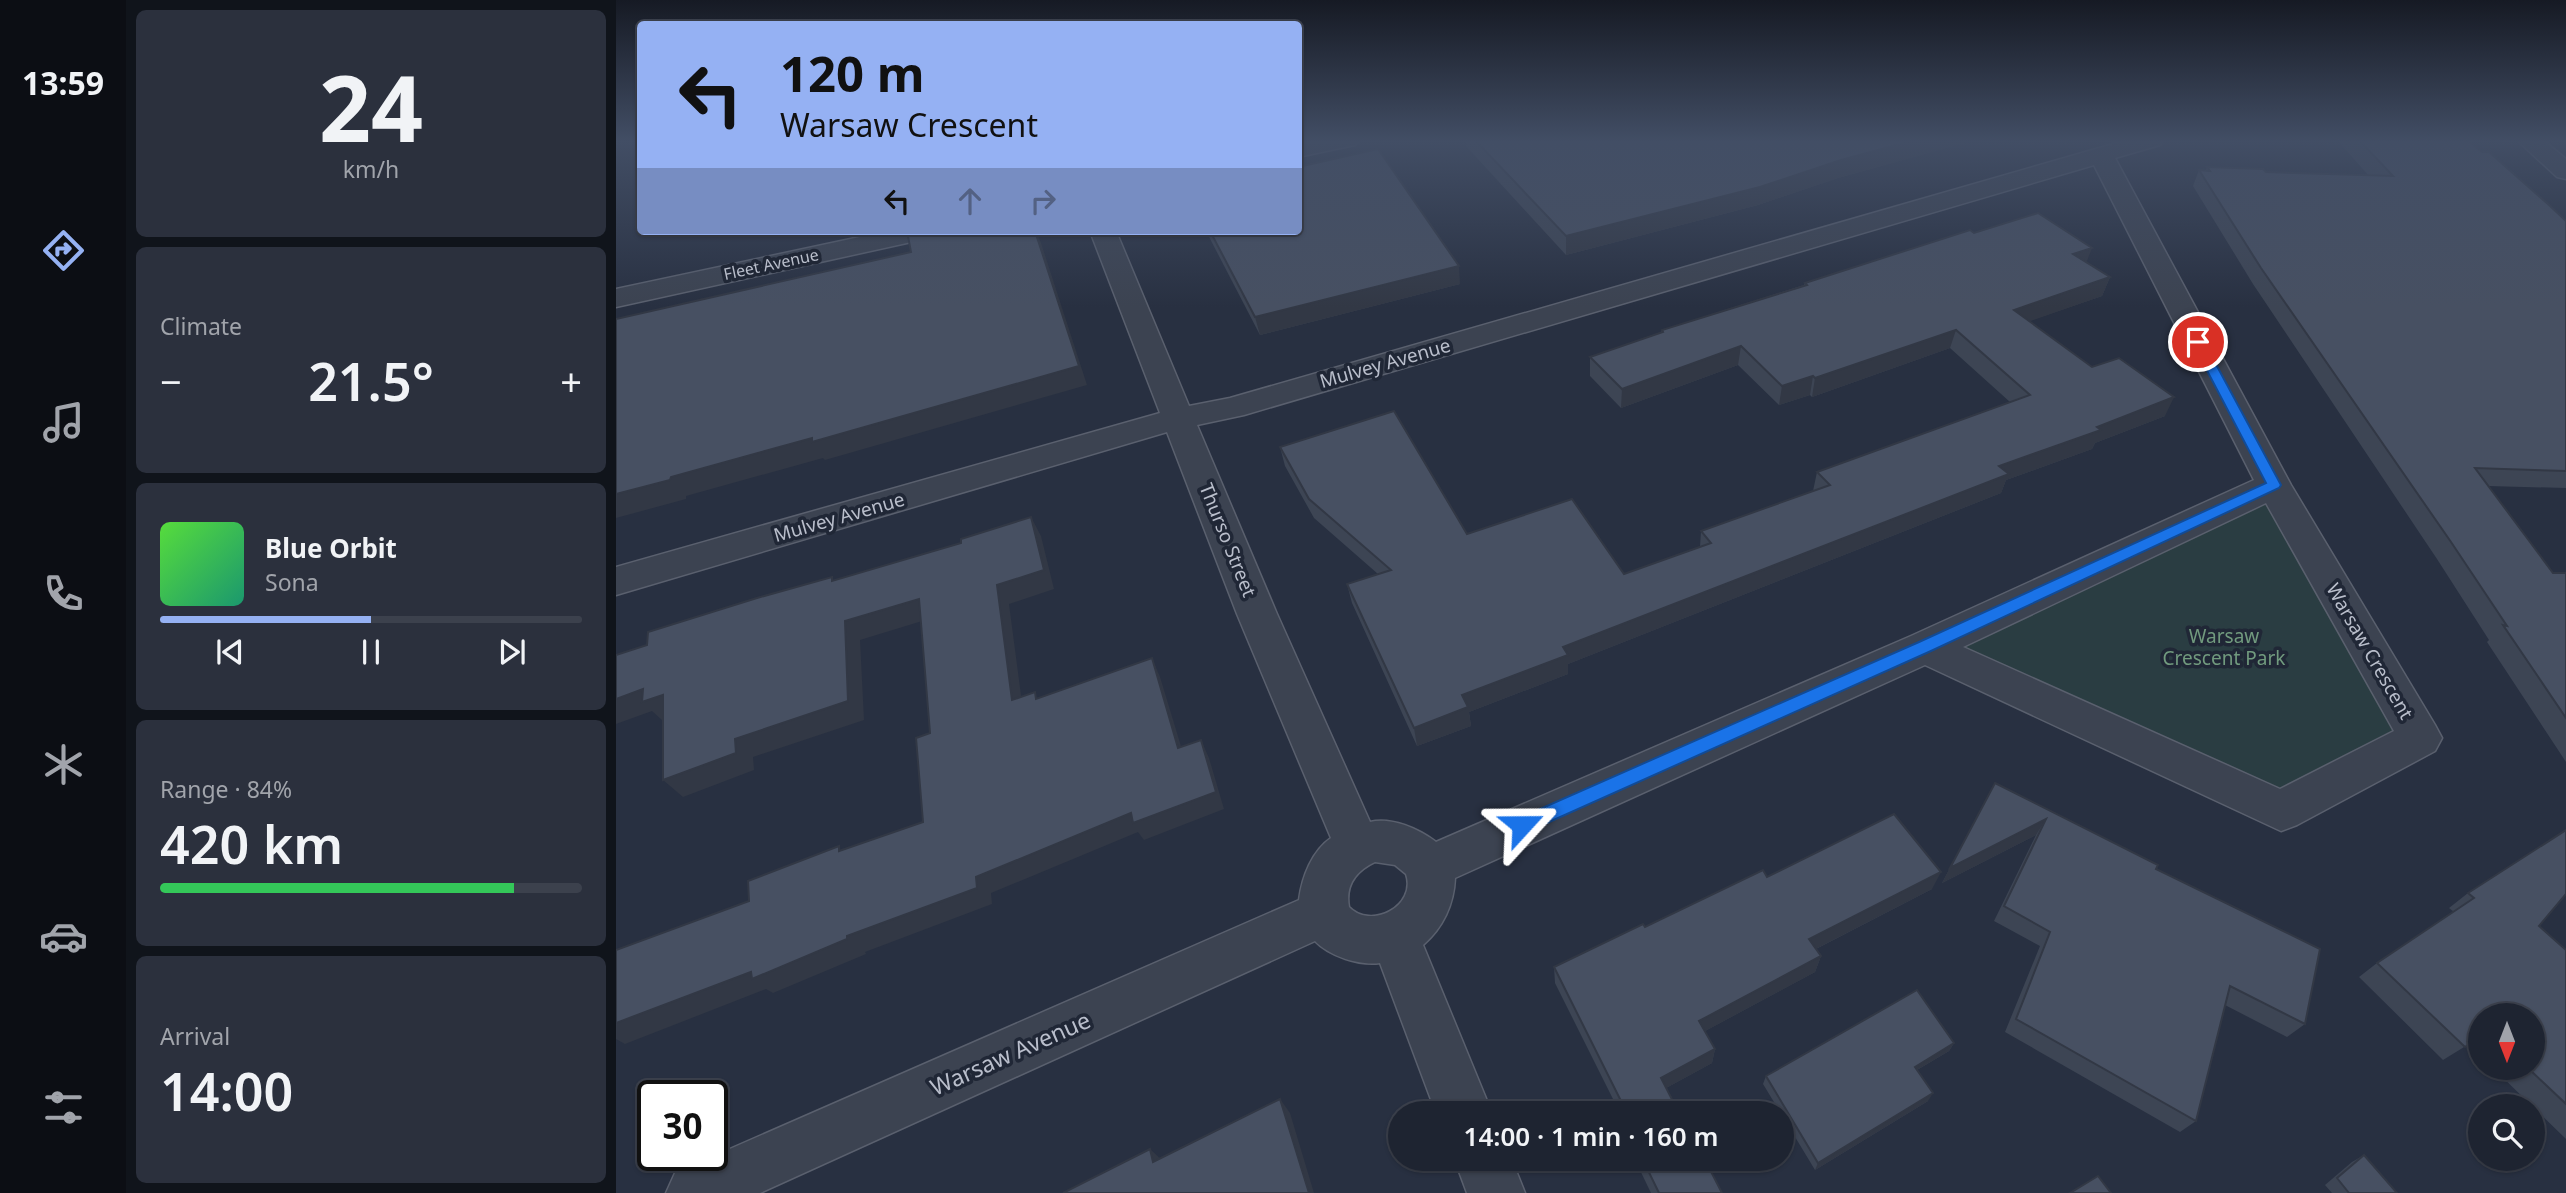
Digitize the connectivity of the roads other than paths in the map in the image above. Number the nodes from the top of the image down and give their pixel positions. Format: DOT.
graph roads {
  1 [pos="1959,196"];
  2 [pos="2123,196"];
  3 [pos="907,235"];
  4 [pos="1104,235"];
  5 [pos="616,298"];
  6 [pos="1179,418"];
  7 [pos="2274,485"];
  8 [pos="616,581"];
  9 [pos="1925,647"];
  10 [pos="1358,846"];
  11 [pos="1429,867"];
  12 [pos="1325,912"];
  13 [pos="1395,936"];
  14 [pos="1459,1101"];
  15 [pos="1487,1171"];
  16 [pos="695,1193"];
  17 [pos="1496,1193"];
  1 -- 6 [label="street, Mulvey Avenue"];
  2 -- 7 [label="street, Warsaw Crescent"];
  3 -- 5 [label="street, Fleet Avenue"];
  4 -- 6 [label="street, Thurso Street"];
  6 -- 8 [label="street, Mulvey Avenue"];
  6 -- 10 [label="street, Thurso Street"];
  7 -- 9 [label="street"];
  7 -- 9 [label="street, Warsaw Crescent"];
  9 -- 11 [label="street"];
  10 -- 11 [label="street"];
  10 -- 12 [label="street"];
  11 -- 13 [label="street"];
  12 -- 13 [label="street"];
  12 -- 16 [label="street, Warsaw Avenue"];
  13 -- 14 [label="street"];
  15 -- 17 [label="street"];
}
